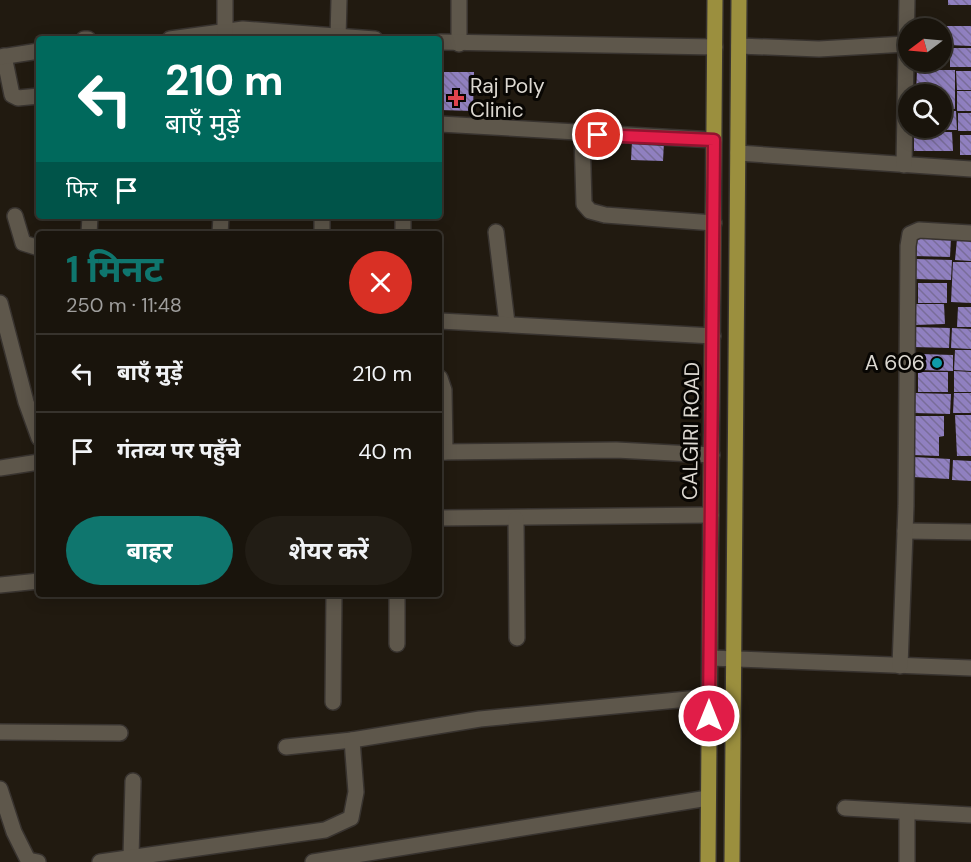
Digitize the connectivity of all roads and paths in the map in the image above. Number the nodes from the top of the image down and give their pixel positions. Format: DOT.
graph roads {
  1 [pos="225,0"];
  2 [pos="339,0"];
  3 [pos="459,0"];
  4 [pos="716,0"];
  5 [pos="739,0"];
  6 [pos="907,0"];
  7 [pos="907,18"];
  8 [pos="225,35"];
  9 [pos="326,36"];
  10 [pos="338,36"];
  11 [pos="442,42"];
  12 [pos="459,44"];
  13 [pos="898,44"];
  14 [pos="739,46"];
  15 [pos="715,47"];
  16 [pos="36,51"];
  17 [pos="2,57"];
  18 [pos="906,72"];
  19 [pos="36,96"];
  20 [pos="442,124"];
  21 [pos="582,134"];
  22 [pos="714,140"];
  23 [pos="738,153"];
  24 [pos="904,165"];
  25 [pos="971,169"];
  26 [pos="15,216"];
  27 [pos="714,223"];
  28 [pos="496,232"];
  29 [pos="971,233"];
  30 [pos="36,247"];
  31 [pos="0,303"];
  32 [pos="442,321"];
  33 [pos="507,323"];
  34 [pos="713,336"];
  35 [pos="442,384"];
  36 [pos="36,430"];
  37 [pos="442,452"];
  38 [pos="712,455"];
  39 [pos="36,462"];
  40 [pos="0,468"];
  41 [pos="711,515"];
  42 [pos="442,518"];
  43 [pos="516,519"];
  44 [pos="905,531"];
  45 [pos="971,532"];
  46 [pos="36,581"];
  47 [pos="0,585"];
  48 [pos="334,597"];
  49 [pos="397,597"];
  50 [pos="517,638"];
  51 [pos="397,644"];
  52 [pos="710,658"];
  53 [pos="732,659"];
  54 [pos="900,666"];
  55 [pos="971,668"];
  56 [pos="709,697"];
  57 [pos="333,702"];
  58 [pos="0,732"];
  59 [pos="120,733"];
  60 [pos="352,740"];
  61 [pos="286,747"];
  62 [pos="133,781"];
  63 [pos="0,789"];
  64 [pos="708,798"];
  65 [pos="845,808"];
  66 [pos="907,812"];
  67 [pos="971,815"];
  68 [pos="131,857"];
  69 [pos="39,862"];
  70 [pos="100,862"];
  71 [pos="313,862"];
  72 [pos="708,862"];
  73 [pos="732,862"];
  74 [pos="907,862"];
  1 -- 8 [label="street"];
  2 -- 10 [label="street"];
  3 -- 12 [label="street"];
  4 -- 15 [label="main road, CALGIRI ROAD"];
  5 -- 14 [label="main road, CALGIRI ROAD"];
  6 -- 7 [label="street"];
  8 -- 9 [label="street"];
  11 -- 12 [label="street"];
  12 -- 15 [label="street"];
  13 -- 14 [label="street"];
  14 -- 23 [label="main road, CALGIRI ROAD"];
  15 -- 22 [label="main road, CALGIRI ROAD"];
  16 -- 17 [label="street"];
  17 -- 19 [label="street"];
  18 -- 24 [label="street"];
  20 -- 21 [label="street"];
  21 -- 22 [label="street"];
  21 -- 27 [label="street"];
  22 -- 27 [label="main road, CALGIRI ROAD"];
  23 -- 24 [label="street"];
  23 -- 53 [label="main road, CALGIRI ROAD"];
  24 -- 25 [label="street"];
  26 -- 30 [label="street"];
  27 -- 34 [label="main road, CALGIRI ROAD"];
  28 -- 33 [label="street"];
  29 -- 44 [label="street"];
  31 -- 36 [label="street"];
  32 -- 33 [label="street"];
  33 -- 34 [label="street"];
  34 -- 38 [label="main road, CALGIRI ROAD"];
  35 -- 37 [label="street"];
  37 -- 38 [label="street"];
  38 -- 41 [label="main road, CALGIRI ROAD"];
  39 -- 40 [label="street"];
  41 -- 43 [label="street"];
  41 -- 52 [label="main road, CALGIRI ROAD"];
  42 -- 43 [label="street"];
  43 -- 50 [label="street"];
  44 -- 45 [label="street"];
  44 -- 54 [label="street"];
  46 -- 47 [label="street"];
  48 -- 57 [label="street"];
  49 -- 51 [label="street"];
  52 -- 53 [label="street"];
  52 -- 56 [label="main road, CALGIRI ROAD"];
  53 -- 54 [label="street"];
  53 -- 73 [label="main road, CALGIRI ROAD"];
  54 -- 55 [label="street"];
  56 -- 60 [label="street"];
  56 -- 64 [label="main road, CALGIRI ROAD"];
  58 -- 59 [label="street"];
  60 -- 61 [label="street"];
  60 -- 68 [label="street"];
  62 -- 68 [label="street"];
  63 -- 69 [label="street"];
  64 -- 71 [label="street"];
  64 -- 72 [label="main road, CALGIRI ROAD"];
  65 -- 66 [label="street"];
  66 -- 67 [label="street"];
  66 -- 74 [label="street"];
  68 -- 70 [label="street"];
}
